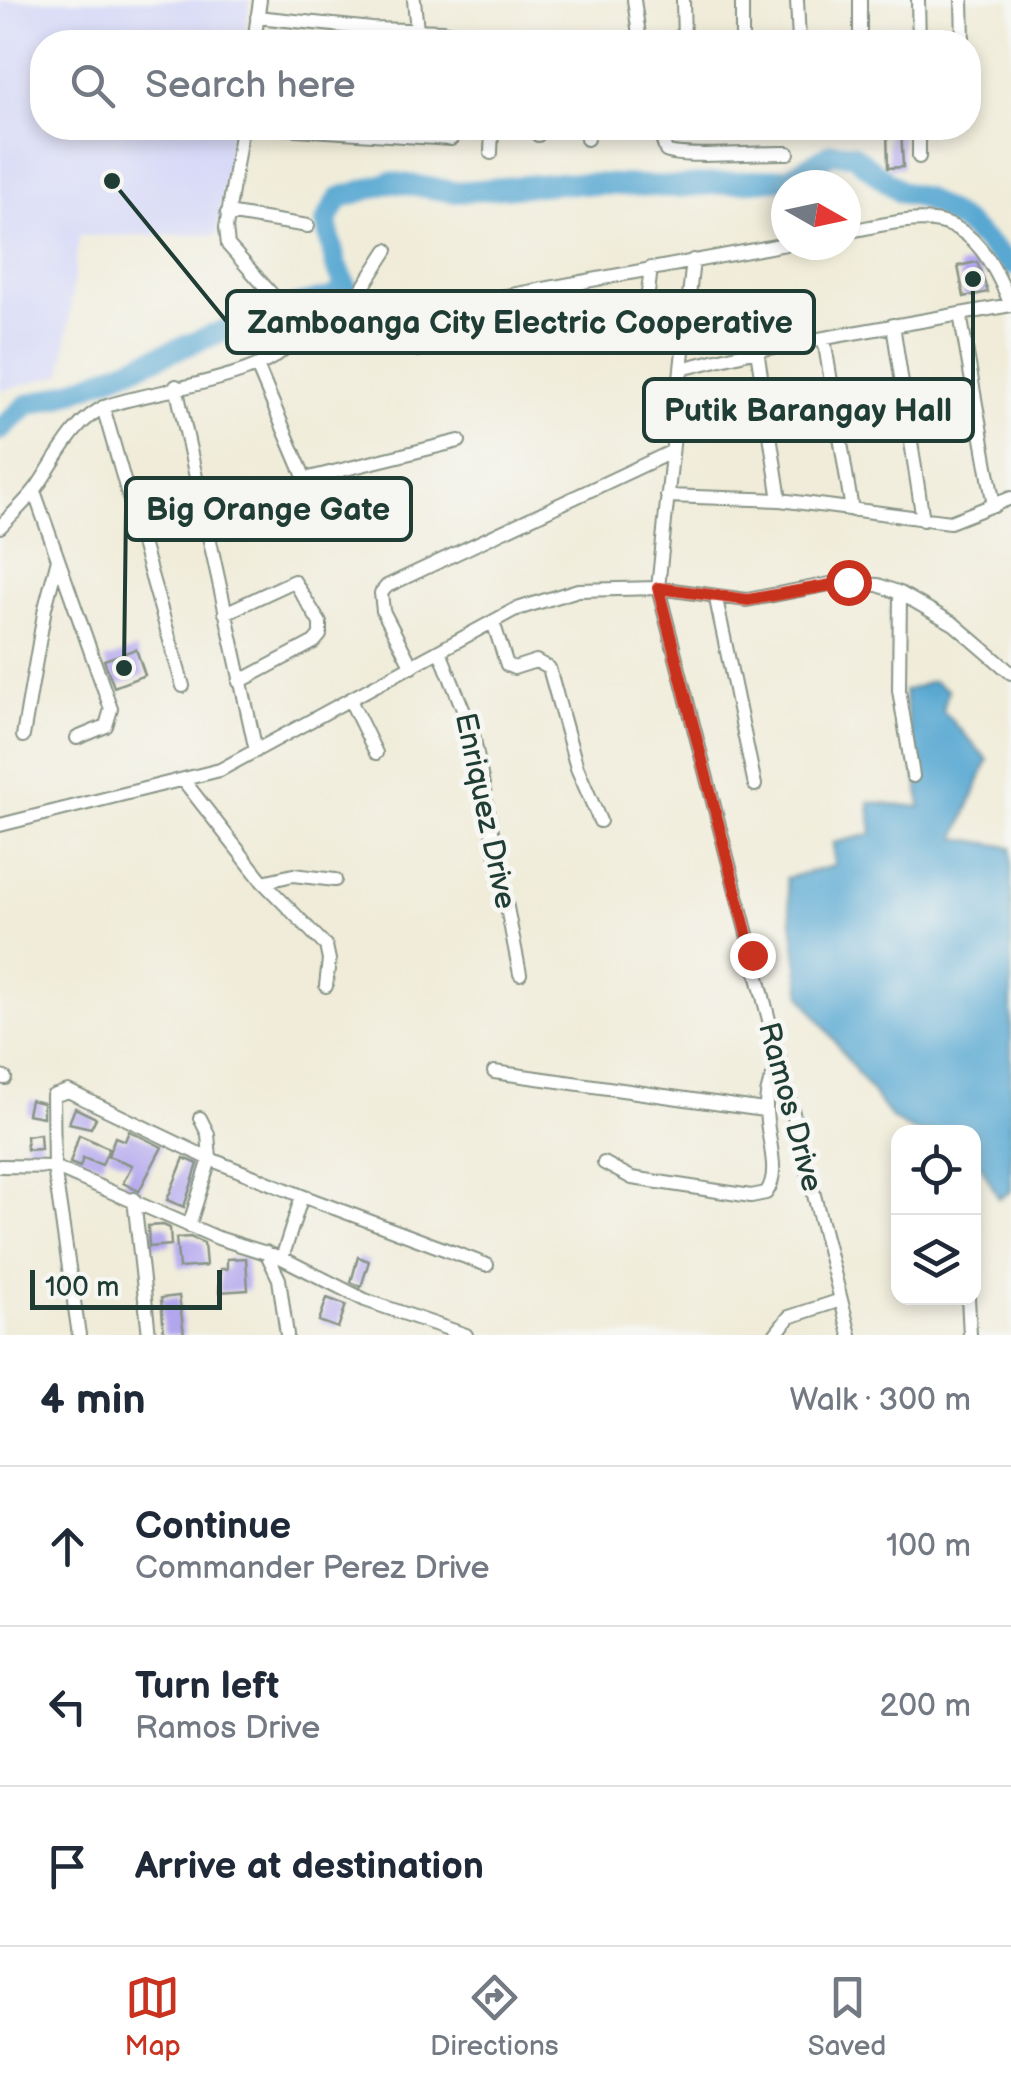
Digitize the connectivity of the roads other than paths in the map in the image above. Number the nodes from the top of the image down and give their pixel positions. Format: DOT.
graph roads {
  1 [pos="260,0"];
  2 [pos="414,0"];
  3 [pos="634,0"];
  4 [pos="682,0"];
  5 [pos="742,0"];
  6 [pos="797,0"];
  7 [pos="860,0"];
  8 [pos="918,0"];
  9 [pos="962,0"];
  10 [pos="257,18"];
  11 [pos="256,30"];
  12 [pos="417,30"];
  13 [pos="638,30"];
  14 [pos="683,30"];
  15 [pos="742,30"];
  16 [pos="798,30"];
  17 [pos="860,30"];
  18 [pos="919,30"];
  19 [pos="963,30"];
  20 [pos="240,140"];
  21 [pos="491,140"];
  22 [pos="662,140"];
  23 [pos="920,140"];
  24 [pos="490,153"];
  25 [pos="788,153"];
  26 [pos="920,157"];
  27 [pos="228,213"];
  28 [pos="308,226"];
  29 [pos="861,229"];
  30 [pos="771,247"];
  31 [pos="386,250"];
  32 [pos="693,260"];
  33 [pos="652,268"];
  34 [pos="580,282"];
  35 [pos="1011,305"];
  36 [pos="347,312"];
  37 [pos="414,313"];
  38 [pos="960,314"];
  39 [pos="646,317"];
  40 [pos="287,320"];
  41 [pos="894,325"];
  42 [pos="585,331"];
  43 [pos="824,339"];
  44 [pos="418,350"];
  45 [pos="756,350"];
  46 [pos="257,366"];
  47 [pos="682,369"];
  48 [pos="176,386"];
  49 [pos="103,407"];
  50 [pos="718,427"];
  51 [pos="674,429"];
  52 [pos="459,440"];
  53 [pos="671,452"];
  54 [pos="34,491"];
  55 [pos="667,496"];
  56 [pos="1011,498"];
  57 [pos="780,500"];
  58 [pos="994,506"];
  59 [pos="852,510"];
  60 [pos="924,520"];
  61 [pos="0,527"];
  62 [pos="58,559"];
  63 [pos="658,588"];
  64 [pos="900,593"];
  65 [pos="716,599"];
  66 [pos="224,612"];
  67 [pos="493,622"];
  68 [pos="440,652"];
  69 [pos="412,667"];
  70 [pos="1011,673"];
  71 [pos="239,682"];
  72 [pos="183,686"];
  73 [pos="351,702"];
  74 [pos="23,736"];
  75 [pos="77,738"];
  76 [pos="256,751"];
  77 [pos="376,753"];
  78 [pos="913,776"];
  79 [pos="184,781"];
  80 [pos="755,785"];
  81 [pos="600,821"];
  82 [pos="0,825"];
  83 [pos="334,880"];
  84 [pos="263,882"];
  85 [pos="520,974"];
  86 [pos="326,986"];
  87 [pos="779,1067"];
  88 [pos="494,1072"];
  89 [pos="764,1110"];
  90 [pos="200,1118"];
  91 [pos="210,1159"];
  92 [pos="604,1163"];
  93 [pos="0,1166"];
  94 [pos="54,1167"];
  95 [pos="302,1196"];
  96 [pos="134,1200"];
  97 [pos="189,1226"];
  98 [pos="266,1252"];
  99 [pos="282,1258"];
  100 [pos="487,1265"];
  101 [pos="840,1300"];
  102 [pos="968,1305"];
  103 [pos="78,1335"];
  104 [pos="149,1335"];
  105 [pos="287,1335"];
  106 [pos="466,1335"];
  107 [pos="775,1335"];
  108 [pos="850,1335"];
  109 [pos="970,1335"];
  1 -- 10 [label="street"];
  2 -- 12 [label="street"];
  3 -- 13 [label="street"];
  4 -- 14 [label="street"];
  5 -- 15 [label="street"];
  6 -- 16 [label="street"];
  7 -- 17 [label="street"];
  8 -- 18 [label="street"];
  9 -- 19 [label="street"];
  10 -- 11 [label="street"];
  10 -- 12 [label="street"];
  20 -- 27 [label="street"];
  21 -- 24 [label="street"];
  22 -- 25 [label="street"];
  23 -- 26 [label="street"];
  27 -- 28 [label="street"];
  27 -- 40 [label="street"];
  29 -- 35 [label="street"];
  30 -- 32 [label="street"];
  31 -- 36 [label="street"];
  32 -- 33 [label="street"];
  32 -- 47 [label="street, Ramos Drive"];
  33 -- 34 [label="street"];
  33 -- 39 [label="street"];
  34 -- 37 [label="street"];
  34 -- 42 [label="street"];
  35 -- 38 [label="street"];
  36 -- 37 [label="street"];
  36 -- 40 [label="street"];
  37 -- 44 [label="street"];
  38 -- 41 [label="street"];
  38 -- 58 [label="street"];
  40 -- 46 [label="street"];
  41 -- 43 [label="street"];
  41 -- 60 [label="street"];
  43 -- 45 [label="street"];
  43 -- 59 [label="street"];
  45 -- 47 [label="street"];
  45 -- 57 [label="street"];
  46 -- 48 [label="street"];
  46 -- 52 [label="street"];
  47 -- 51 [label="street, Ramos Drive"];
  48 -- 49 [label="street"];
  48 -- 66 [label="street"];
  49 -- 54 [label="street"];
  49 -- 72 [label="street"];
  50 -- 51 [label="street"];
  51 -- 53 [label="street, Ramos Drive"];
  53 -- 55 [label="street, Ramos Drive"];
  53 -- 69 [label="street"];
  54 -- 61 [label="street"];
  54 -- 62 [label="street"];
  55 -- 57 [label="street"];
  55 -- 63 [label="street, Ramos Drive"];
  56 -- 58 [label="street"];
  57 -- 59 [label="street"];
  58 -- 60 [label="street"];
  59 -- 60 [label="street"];
  62 -- 74 [label="street"];
  62 -- 75 [label="street"];
  63 -- 65 [label="street"];
  63 -- 67 [label="street"];
  63 -- 87 [label="street, Ramos Drive"];
  64 -- 65 [label="street"];
  64 -- 70 [label="street"];
  64 -- 78 [label="street"];
  65 -- 80 [label="street"];
  66 -- 71 [label="street"];
  66 -- 71 [label="street"];
  67 -- 68 [label="street"];
  67 -- 81 [label="street"];
  68 -- 69 [label="street"];
  68 -- 85 [label="street, Enriquez Drive"];
  69 -- 73 [label="street"];
  71 -- 76 [label="street"];
  73 -- 76 [label="street"];
  73 -- 77 [label="street"];
  76 -- 79 [label="street"];
  79 -- 82 [label="street"];
  79 -- 84 [label="street"];
  83 -- 84 [label="street"];
  84 -- 86 [label="street"];
  87 -- 89 [label="street"];
  87 -- 101 [label="street, Ramos Drive"];
  88 -- 89 [label="street"];
  89 -- 92 [label="street"];
  90 -- 91 [label="street"];
  91 -- 94 [label="street"];
  91 -- 95 [label="street"];
  91 -- 97 [label="street"];
  93 -- 94 [label="street"];
  94 -- 96 [label="street"];
  94 -- 103 [label="street"];
  95 -- 99 [label="street"];
  95 -- 100 [label="street"];
  96 -- 97 [label="street"];
  96 -- 104 [label="street"];
  97 -- 98 [label="street"];
  98 -- 99 [label="street"];
  98 -- 105 [label="street"];
  99 -- 106 [label="street"];
  101 -- 107 [label="street"];
  101 -- 108 [label="street, Ramos Drive"];
  102 -- 109 [label="street"];
}
